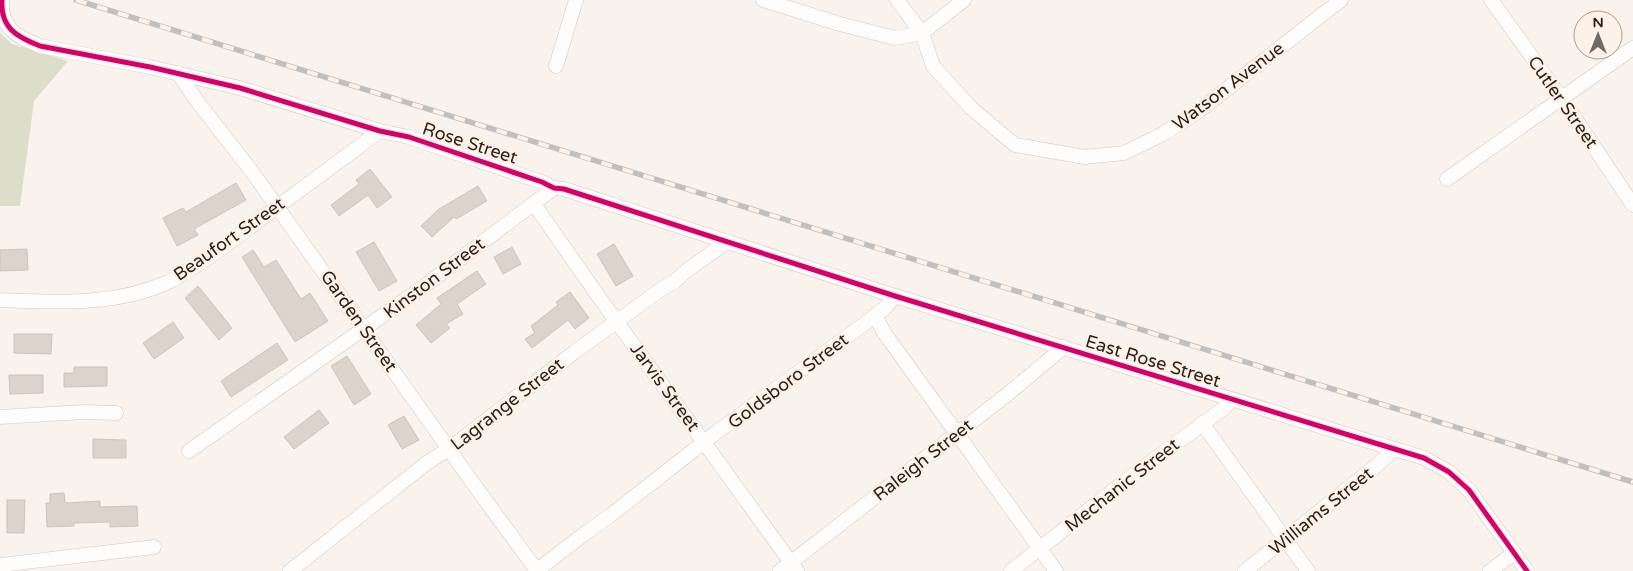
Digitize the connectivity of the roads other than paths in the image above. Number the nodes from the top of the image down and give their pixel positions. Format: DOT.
graph roads {
  1 [pos="2,0"];
  2 [pos="576,0"];
  3 [pos="763,0"];
  4 [pos="897,0"];
  5 [pos="964,0"];
  6 [pos="1341,0"];
  7 [pos="1491,0"];
  8 [pos="922,33"];
  9 [pos="1633,48"];
  10 [pos="556,66"];
  11 [pos="178,73"];
  12 [pos="1562,98"];
  13 [pos="380,131"];
  14 [pos="1447,179"];
  15 [pos="554,188"];
  16 [pos="532,204"];
  17 [pos="1633,205"];
  18 [pos="276,207"];
  19 [pos="726,242"];
  20 [pos="895,296"];
  21 [pos="0,300"];
  22 [pos="874,316"];
  23 [pos="617,322"];
  24 [pos="364,329"];
  25 [pos="1064,347"];
  26 [pos="1232,400"];
  27 [pos="116,413"];
  28 [pos="0,417"];
  29 [pos="1202,424"];
  30 [pos="957,434"];
  31 [pos="705,443"];
  32 [pos="449,449"];
  33 [pos="1395,449"];
  34 [pos="189,451"];
  35 [pos="1286,539"];
  36 [pos="154,547"];
  37 [pos="1040,549"];
  38 [pos="1514,553"];
  39 [pos="0,565"];
  40 [pos="789,568"];
  41 [pos="290,571"];
  42 [pos="537,571"];
  43 [pos="1011,571"];
  44 [pos="1056,571"];
  45 [pos="1245,571"];
  46 [pos="1308,571"];
  47 [pos="1490,571"];
  48 [pos="1527,571"];
  1 -- 11 [label="street, Rose Street"];
  2 -- 10 [label="street"];
  3 -- 8 [label="street"];
  4 -- 8 [label="street, Watson Avenue"];
  5 -- 8 [label="street"];
  6 -- 8 [label="street, Watson Avenue"];
  7 -- 12 [label="street, Cutler Street"];
  9 -- 12 [label="street"];
  11 -- 13 [label="street, Rose Street"];
  11 -- 18 [label="street, Garden Street"];
  12 -- 14 [label="street"];
  12 -- 17 [label="street, Cutler Street"];
  13 -- 15 [label="street, Rose Street"];
  13 -- 18 [label="street, Beaufort Street"];
  15 -- 16 [label="street, Kinston Street"];
  15 -- 19 [label="street, Rose Street"];
  16 -- 23 [label="street, Jarvis Street"];
  16 -- 24 [label="street, Kinston Street"];
  18 -- 21 [label="street, Beaufort Street"];
  18 -- 24 [label="street, Garden Street"];
  19 -- 20 [label="street, East Rose Street"];
  19 -- 23 [label="street, Lagrange Street"];
  20 -- 22 [label="street, Goldsboro Street"];
  20 -- 25 [label="street, East Rose Street"];
  22 -- 30 [label="street"];
  22 -- 31 [label="street, Goldsboro Street"];
  23 -- 31 [label="street, Jarvis Street"];
  23 -- 32 [label="street, Lagrange Street"];
  24 -- 32 [label="street, Garden Street"];
  24 -- 34 [label="street, Kinston Street"];
  25 -- 26 [label="street, East Rose Street"];
  25 -- 30 [label="street, Raleigh Street"];
  26 -- 29 [label="street, Mechanic Street"];
  26 -- 33 [label="street, East Rose Street"];
  27 -- 28 [label="street"];
  29 -- 35 [label="street"];
  29 -- 37 [label="street, Mechanic Street"];
  30 -- 37 [label="street"];
  30 -- 40 [label="street, Raleigh Street"];
  31 -- 40 [label="street, Jarvis Street"];
  31 -- 42 [label="street, Goldsboro Street"];
  32 -- 41 [label="street, Lagrange Street"];
  32 -- 42 [label="street, Garden Street"];
  33 -- 35 [label="street, Williams Street"];
  33 -- 38 [label="street, East Rose Street"];
  35 -- 45 [label="street, Williams Street"];
  35 -- 46 [label="street"];
  36 -- 39 [label="street"];
  37 -- 43 [label="street, Mechanic Street"];
  37 -- 44 [label="street"];
  38 -- 47 [label="street"];
  38 -- 48 [label="street, East Rose Street"];
}
